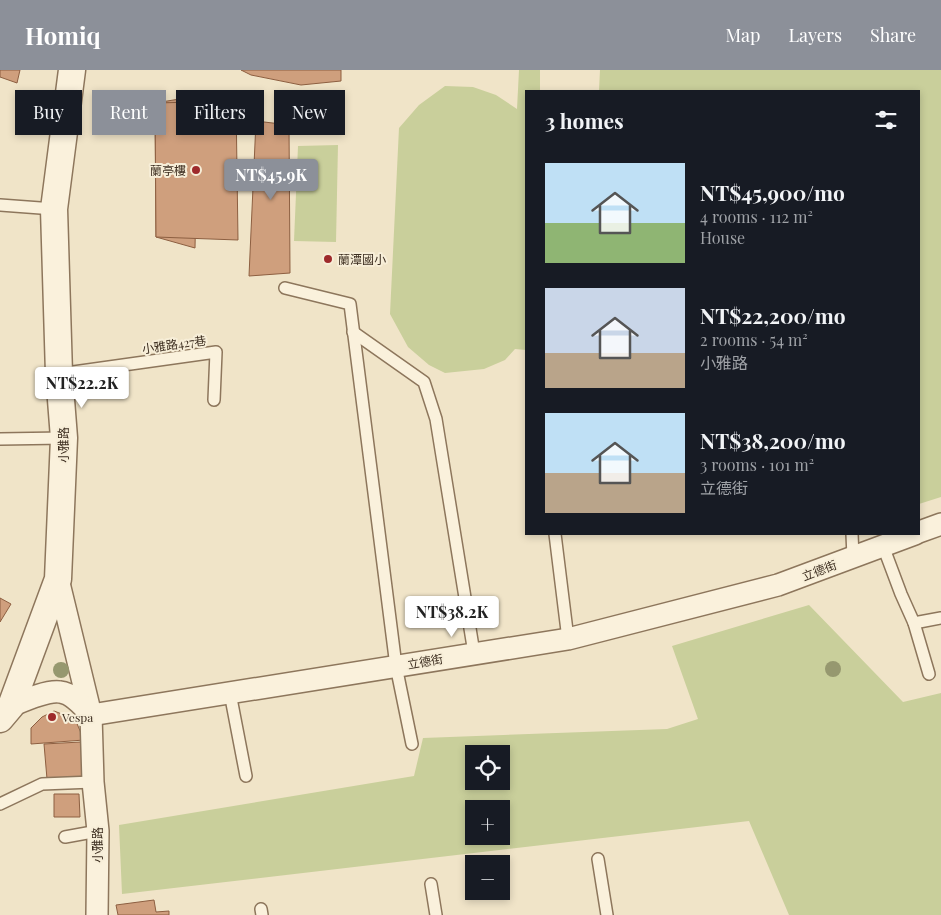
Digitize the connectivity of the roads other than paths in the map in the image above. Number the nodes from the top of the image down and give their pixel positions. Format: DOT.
graph roads {
  1 [pos="72,70"];
  2 [pos="0,205"];
  3 [pos="54,209"];
  4 [pos="285,288"];
  5 [pos="353,332"];
  6 [pos="59,374"];
  7 [pos="214,400"];
  8 [pos="64,438"];
  9 [pos="0,439"];
  10 [pos="941,524"];
  11 [pos="920,532"];
  12 [pos="555,535"];
  13 [pos="852,535"];
  14 [pos="912,535"];
  15 [pos="883,546"];
  16 [pos="853,557"];
  17 [pos="58,578"];
  18 [pos="941,618"];
  19 [pos="914,623"];
  20 [pos="568,639"];
  21 [pos="474,653"];
  22 [pos="396,666"];
  23 [pos="930,674"];
  24 [pos="230,693"];
  25 [pos="4,708"];
  26 [pos="91,715"];
  27 [pos="412,744"];
  28 [pos="246,776"];
  29 [pos="93,782"];
  30 [pos="0,804"];
  31 [pos="98,830"];
  32 [pos="66,836"];
  33 [pos="598,859"];
  34 [pos="431,884"];
  35 [pos="97,915"];
  36 [pos="436,915"];
  37 [pos="608,915"];
  1 -- 3 [label="street, 小雅路"];
  2 -- 3 [label="lane"];
  3 -- 6 [label="street, 小雅路"];
  4 -- 5 [label="lane"];
  5 -- 21 [label="lane"];
  5 -- 22 [label="lane"];
  6 -- 7 [label="lane, 小雅路427巷"];
  6 -- 8 [label="street, 小雅路"];
  8 -- 9 [label="lane"];
  8 -- 17 [label="street, 小雅路"];
  10 -- 11 [label="street"];
  12 -- 20 [label="lane"];
  13 -- 16 [label="lane"];
  14 -- 15 [label="street, 立德街"];
  15 -- 16 [label="street, 立德街"];
  15 -- 19 [label="lane"];
  16 -- 20 [label="street, 立德街"];
  17 -- 25 [label="street, 小雅路"];
  17 -- 26 [label="street"];
  18 -- 19 [label="lane"];
  19 -- 23 [label="lane"];
  20 -- 21 [label="street, 立德街"];
  21 -- 22 [label="street, 立德街"];
  22 -- 24 [label="street, 立德街"];
  22 -- 27 [label="lane"];
  24 -- 26 [label="street, 立德街"];
  24 -- 28 [label="lane"];
  25 -- 26 [label="street"];
  26 -- 29 [label="street, 小雅路"];
  29 -- 30 [label="lane"];
  29 -- 31 [label="street, 小雅路"];
  31 -- 32 [label="lane"];
  31 -- 35 [label="street, 小雅路"];
  33 -- 37 [label="lane"];
  34 -- 36 [label="lane"];
}
